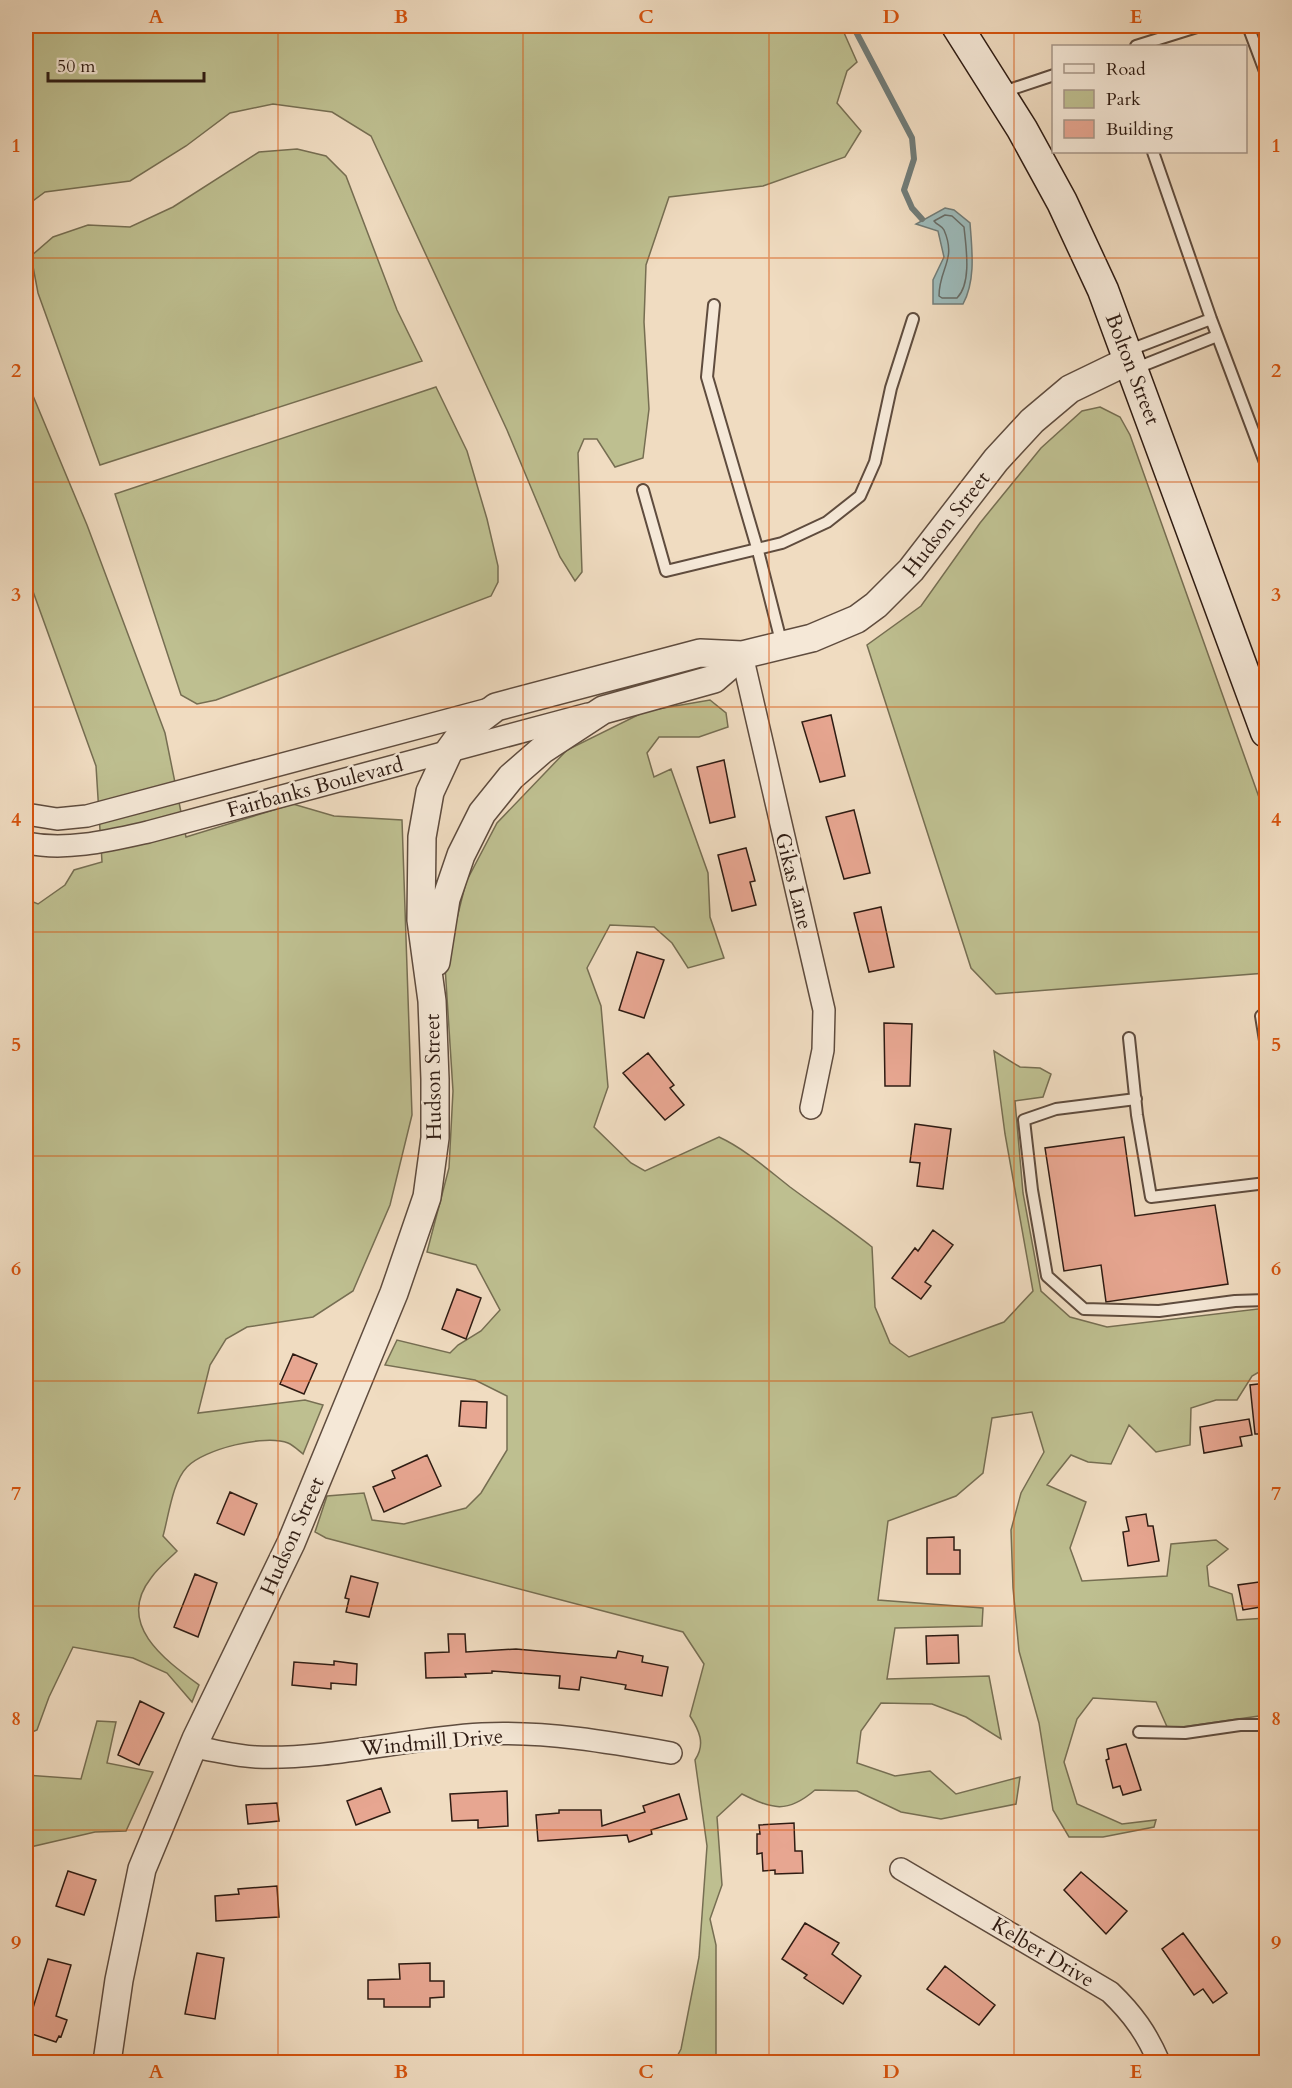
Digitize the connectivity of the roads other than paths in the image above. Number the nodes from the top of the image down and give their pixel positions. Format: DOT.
graph roads {
  1 [pos="957,26"];
  2 [pos="1200,26"];
  3 [pos="1248,26"];
  4 [pos="1139,45"];
  5 [pos="1266,74"];
  6 [pos="1052,75"];
  7 [pos="1000,93"];
  8 [pos="1153,153"];
  9 [pos="714,305"];
  10 [pos="913,319"];
  11 [pos="1210,319"];
  12 [pos="1217,336"];
  13 [pos="1130,360"];
  14 [pos="1266,429"];
  15 [pos="1255,434"];
  16 [pos="1266,465"];
  17 [pos="643,490"];
  18 [pos="758,551"];
  19 [pos="782,646"];
  20 [pos="742,655"];
  21 [pos="496,707"];
  22 [pos="603,710"];
  23 [pos="1266,732"];
  24 [pos="449,751"];
  25 [pos="26,814"];
  26 [pos="26,843"];
  27 [pos="432,1001"];
  28 [pos="1261,1016"];
  29 [pos="1129,1038"];
  30 [pos="1266,1047"];
  31 [pos="1136,1099"];
  32 [pos="811,1108"];
  33 [pos="1266,1182"];
  34 [pos="1266,1300"];
  35 [pos="1266,1725"];
  36 [pos="1139,1732"];
  37 [pos="193,1747"];
  38 [pos="671,1753"];
  39 [pos="901,1869"];
  40 [pos="107,2062"];
  41 [pos="1159,2062"];
  1 -- 7 [label="main road, Bolton Street"];
  2 -- 4 [label="lane"];
  3 -- 5 [label="lane"];
  6 -- 7 [label="lane"];
  7 -- 13 [label="main road, Bolton Street"];
  8 -- 11 [label="lane"];
  9 -- 18 [label="lane"];
  10 -- 18 [label="lane"];
  11 -- 12 [label="lane"];
  11 -- 13 [label="lane"];
  12 -- 13 [label="lane"];
  12 -- 15 [label="lane"];
  13 -- 19 [label="street, Hudson Street"];
  13 -- 23 [label="main road, Bolton Street"];
  14 -- 15 [label="lane"];
  15 -- 16 [label="lane"];
  17 -- 18 [label="lane"];
  18 -- 19 [label="lane"];
  19 -- 20 [label="street, Hudson Street"];
  20 -- 21 [label="street, Hudson Street"];
  20 -- 22 [label="street, Hudson Street"];
  20 -- 32 [label="street, Gikas Lane"];
  21 -- 24 [label="street, Hudson Street"];
  21 -- 25 [label="street, Fairbanks Boulevard"];
  22 -- 24 [label="street, Fairbanks Boulevard"];
  22 -- 27 [label="street, Hudson Street"];
  24 -- 26 [label="street, Fairbanks Boulevard"];
  24 -- 27 [label="street, Hudson Street"];
  27 -- 37 [label="street, Hudson Street"];
  28 -- 30 [label="lane"];
  29 -- 31 [label="lane"];
  31 -- 33 [label="lane"];
  31 -- 34 [label="lane"];
  35 -- 36 [label="lane"];
  37 -- 38 [label="street, Windmill Drive"];
  37 -- 40 [label="street, Hudson Street"];
  39 -- 41 [label="street, Kelber Drive"];
}
